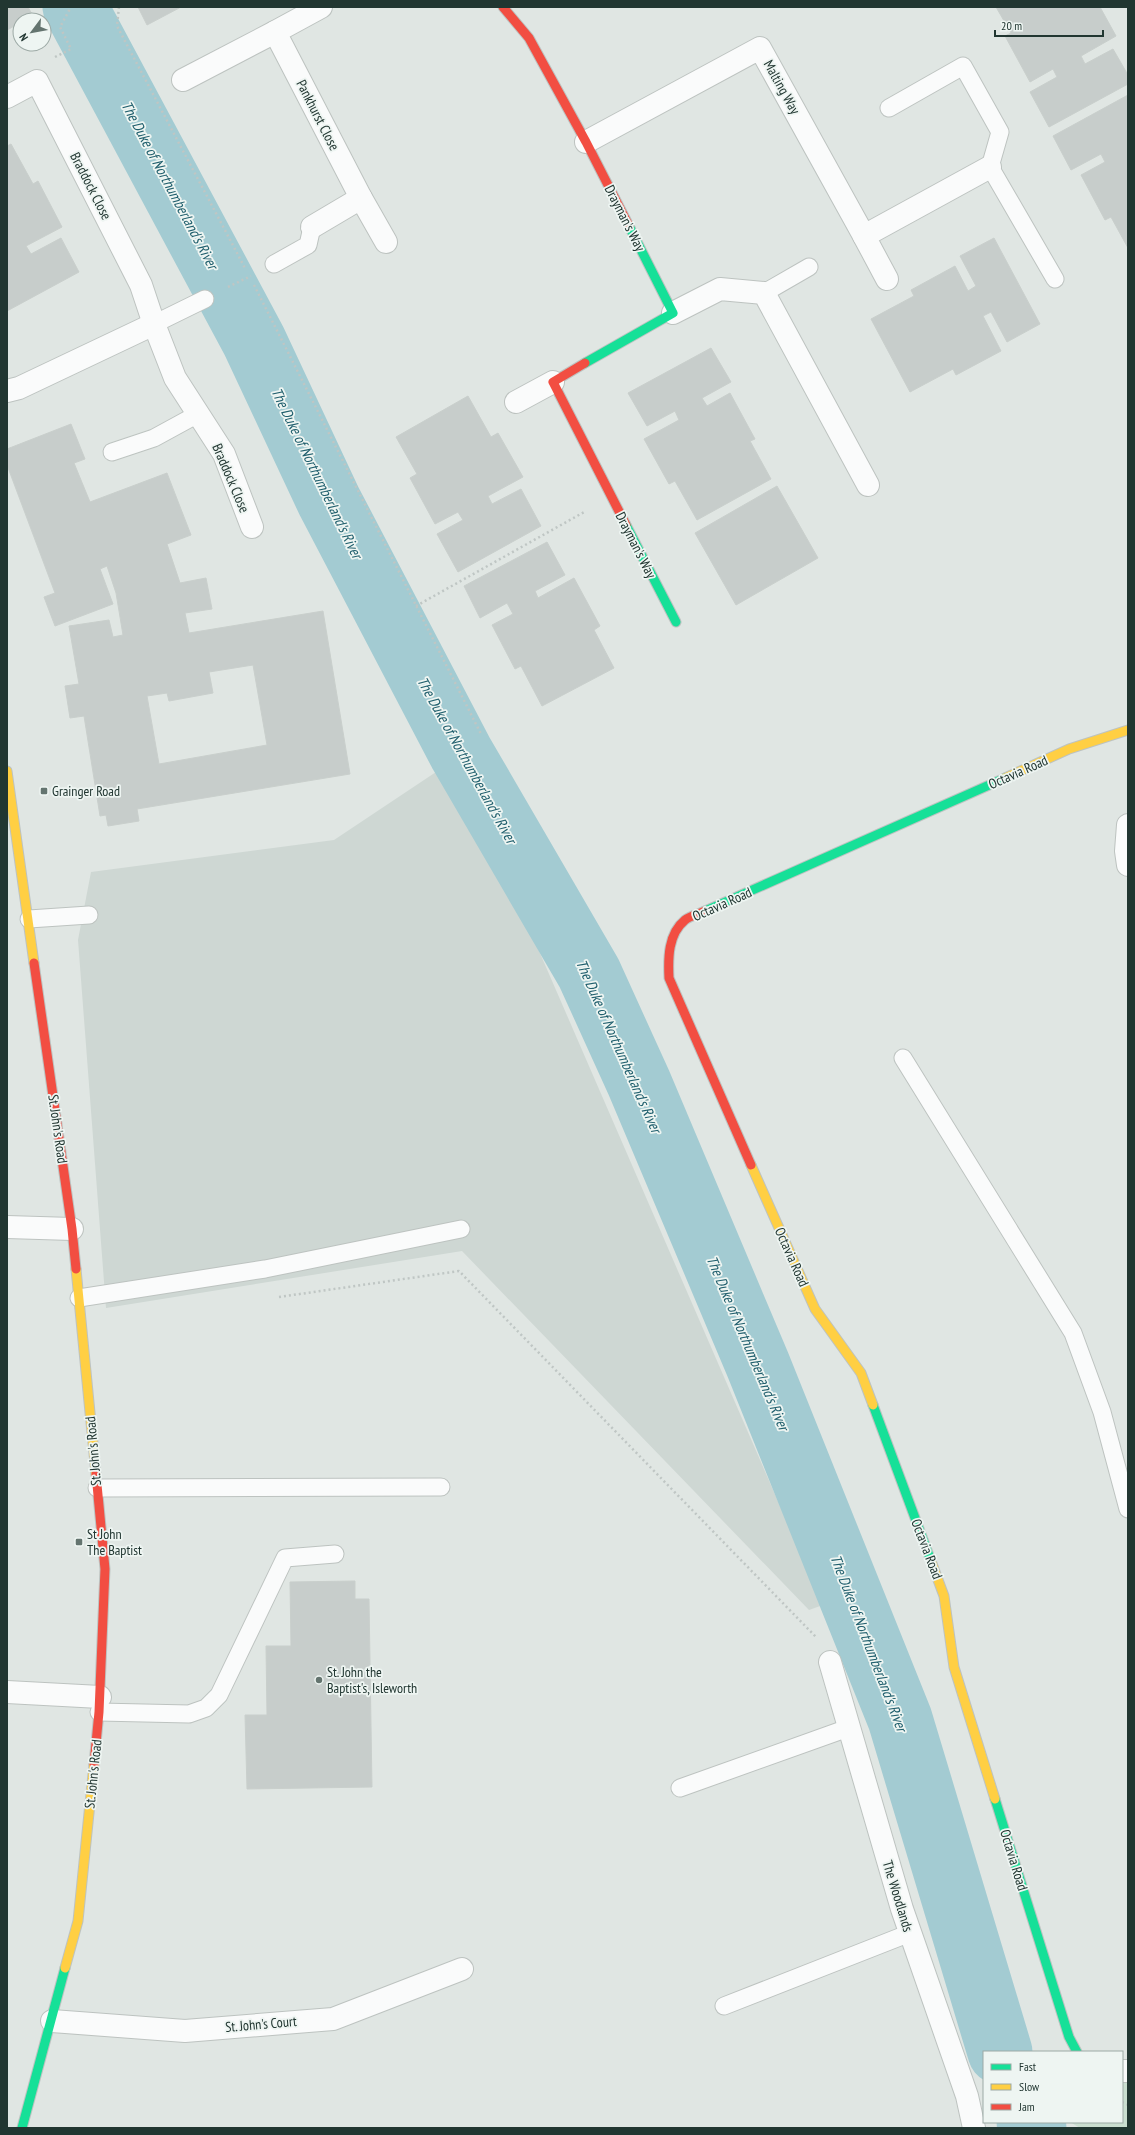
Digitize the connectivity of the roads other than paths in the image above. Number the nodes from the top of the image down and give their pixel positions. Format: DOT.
graph roads {
  1 [pos="321,7"];
  2 [pos="503,7"];
  3 [pos="275,32"];
  4 [pos="183,80"];
  5 [pos="7,97"];
  6 [pos="889,108"];
  7 [pos="586,142"];
  8 [pos="990,167"];
  9 [pos="361,198"];
  10 [pos="312,227"];
  11 [pos="864,236"];
  12 [pos="386,242"];
  13 [pos="274,264"];
  14 [pos="809,267"];
  15 [pos="887,279"];
  16 [pos="1055,279"];
  17 [pos="764,293"];
  18 [pos="205,299"];
  19 [pos="673,313"];
  20 [pos="154,324"];
  21 [pos="553,382"];
  22 [pos="7,391"];
  23 [pos="516,402"];
  24 [pos="198,414"];
  25 [pos="112,452"];
  26 [pos="868,485"];
  27 [pos="252,527"];
  28 [pos="676,622"];
  29 [pos="1128,730"];
  30 [pos="7,771"];
  31 [pos="1128,825"];
  32 [pos="1128,865"];
  33 [pos="89,916"];
  34 [pos="29,919"];
  35 [pos="903,1058"];
  36 [pos="7,1227"];
  37 [pos="72,1228"];
  38 [pos="461,1229"];
  39 [pos="79,1298"];
  40 [pos="441,1487"];
  41 [pos="97,1488"];
  42 [pos="1128,1508"];
  43 [pos="335,1554"];
  44 [pos="830,1662"];
  45 [pos="7,1692"];
  46 [pos="100,1705"];
  47 [pos="848,1728"];
  48 [pos="680,1788"];
  49 [pos="910,1933"];
  50 [pos="462,1969"];
  51 [pos="724,2006"];
  52 [pos="52,2021"];
  53 [pos="1076,2051"];
  54 [pos="22,2128"];
  55 [pos="974,2128"];
  1 -- 3 [label="street"];
  2 -- 7 [label="street, Drayman's Way"];
  3 -- 4 [label="street"];
  3 -- 9 [label="street, Pankhurst Close"];
  5 -- 20 [label="street, Braddock Close"];
  6 -- 8 [label="lane"];
  7 -- 11 [label="street, Malting Way"];
  7 -- 19 [label="street, Drayman's Way"];
  8 -- 11 [label="street"];
  8 -- 16 [label="lane"];
  9 -- 10 [label="street"];
  9 -- 12 [label="street, Pankhurst Close"];
  10 -- 13 [label="lane"];
  11 -- 15 [label="street, Malting Way"];
  14 -- 17 [label="lane"];
  17 -- 19 [label="street"];
  17 -- 26 [label="street"];
  18 -- 20 [label="lane"];
  19 -- 21 [label="street"];
  20 -- 22 [label="street"];
  20 -- 24 [label="street, Braddock Close"];
  21 -- 23 [label="street"];
  21 -- 28 [label="street, Drayman's Way"];
  24 -- 25 [label="lane"];
  24 -- 27 [label="street, Braddock Close"];
  29 -- 53 [label="street, Octavia Road"];
  30 -- 34 [label="street, St. John's Road"];
  31 -- 32 [label="street"];
  33 -- 34 [label="lane"];
  34 -- 37 [label="street, St. John's Road"];
  35 -- 42 [label="lane"];
  36 -- 37 [label="street"];
  37 -- 39 [label="street, St. John's Road"];
  38 -- 39 [label="lane"];
  39 -- 41 [label="street, St. John's Road"];
  40 -- 41 [label="lane"];
  41 -- 46 [label="street, St. John's Road"];
  43 -- 46 [label="lane"];
  44 -- 47 [label="street, The Woodlands"];
  45 -- 46 [label="street"];
  46 -- 52 [label="street, St. John's Road"];
  47 -- 48 [label="lane"];
  47 -- 49 [label="street, The Woodlands"];
  49 -- 51 [label="lane"];
  49 -- 55 [label="street, The Woodlands"];
  50 -- 52 [label="street, St. John's Court"];
  52 -- 54 [label="street, St. John's Road"];
}
